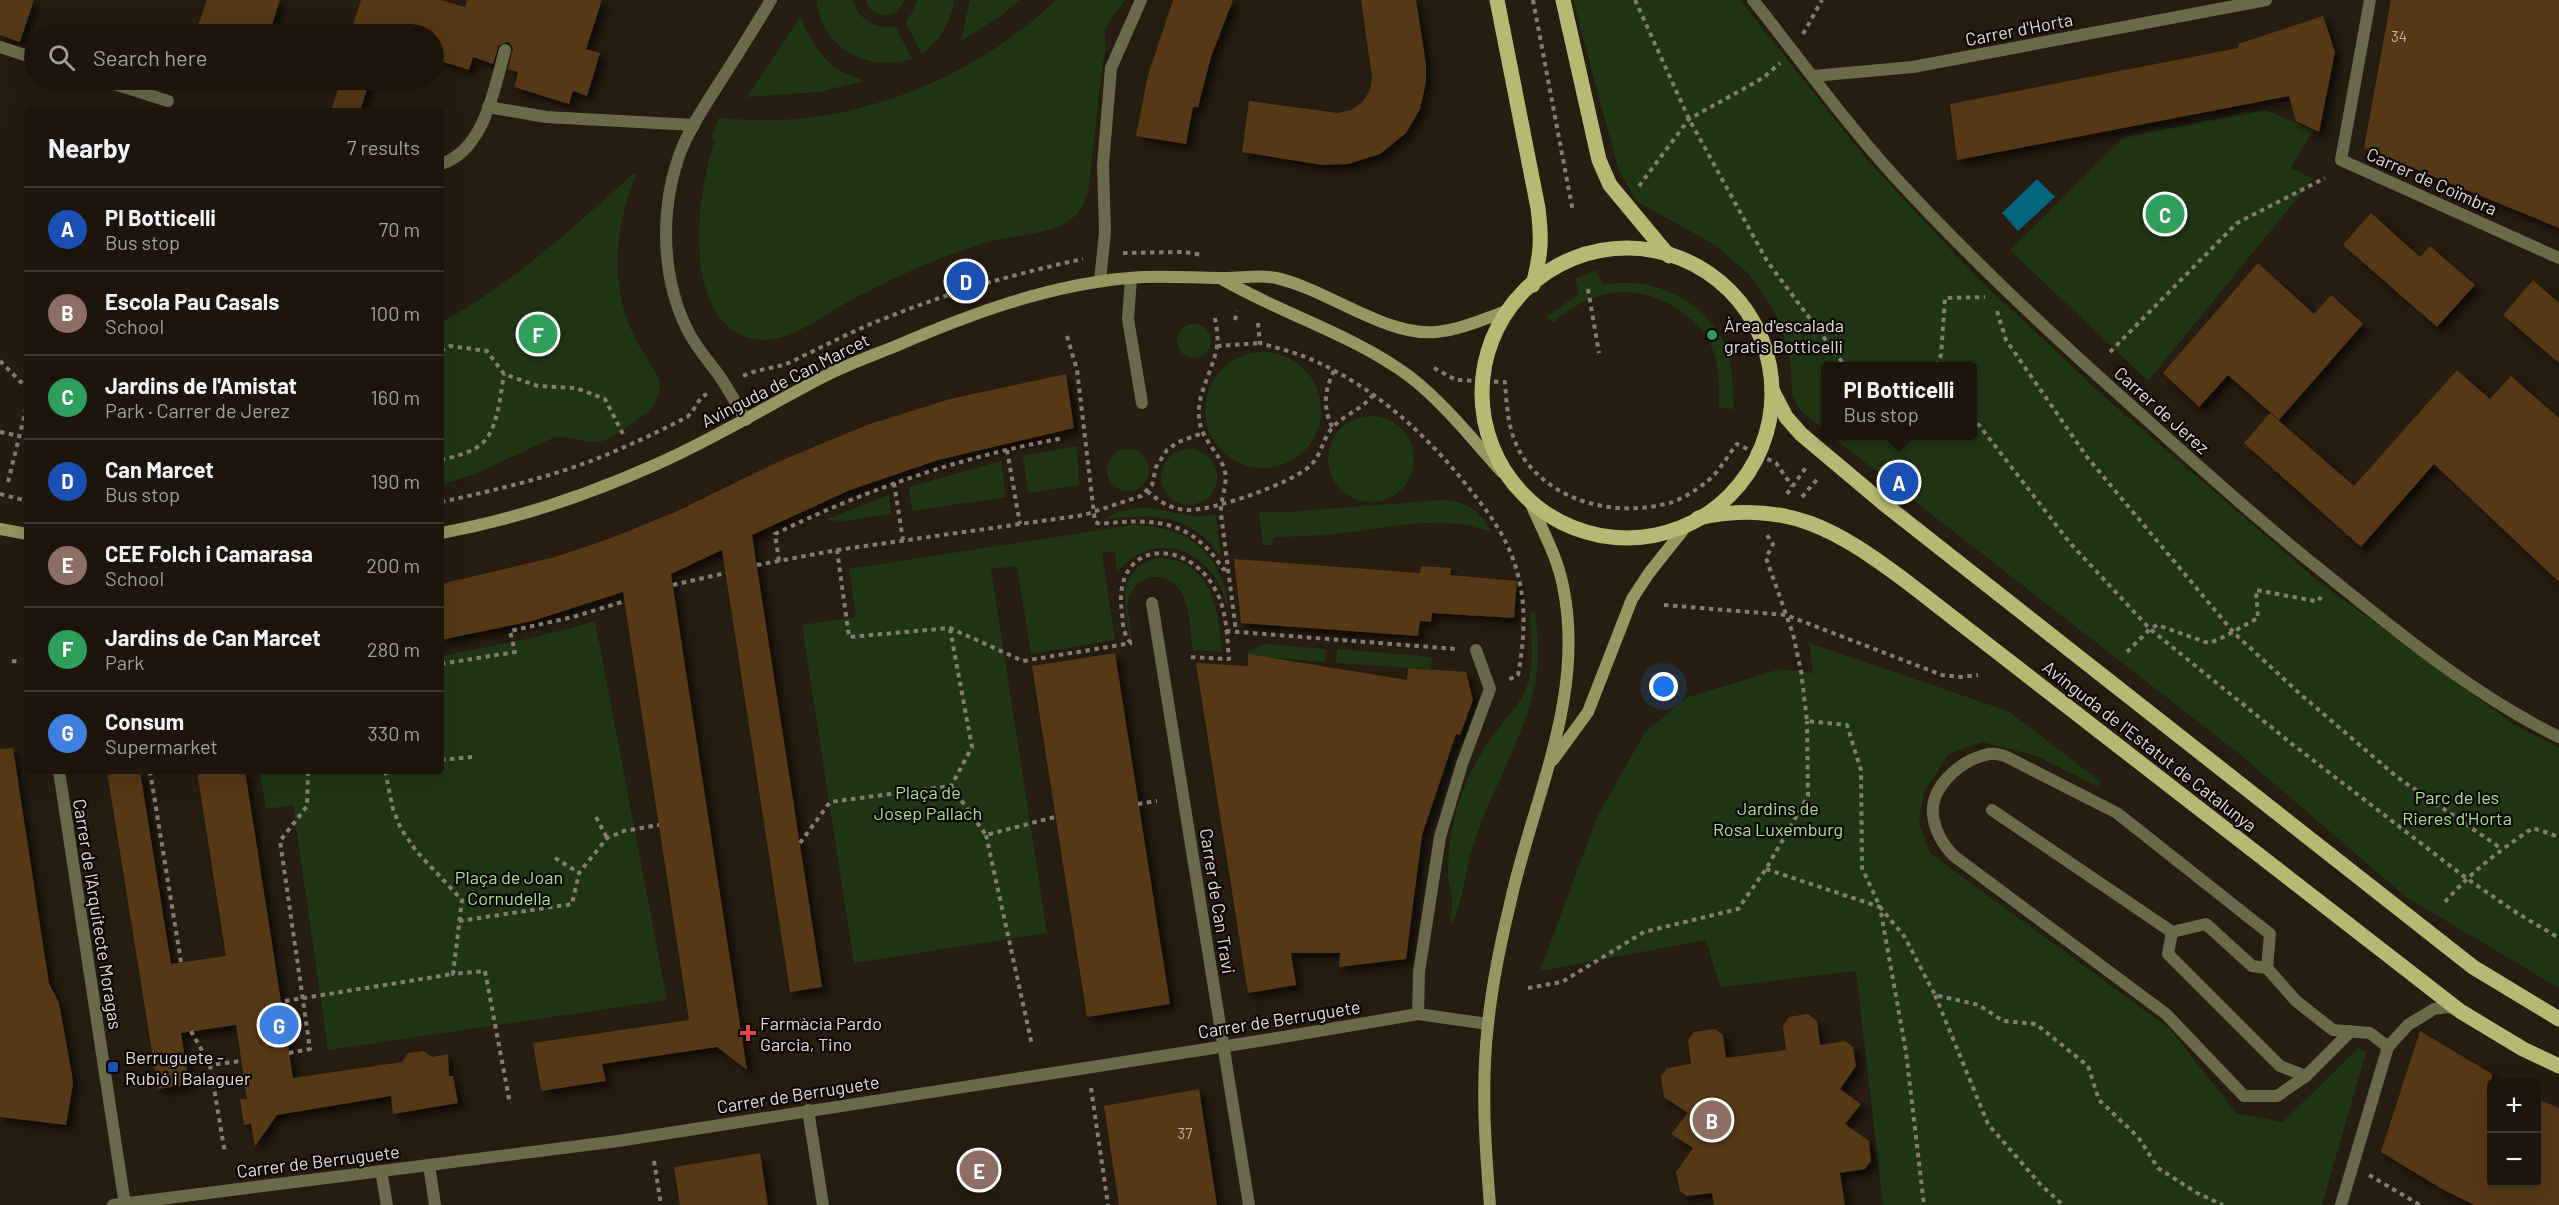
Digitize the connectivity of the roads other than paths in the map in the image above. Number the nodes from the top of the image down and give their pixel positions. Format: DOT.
graph roads {
  1 [pos="771,0"];
  2 [pos="1141,0"];
  3 [pos="1497,0"];
  4 [pos="1563,0"];
  5 [pos="1753,0"];
  6 [pos="2266,0"];
  7 [pos="2370,0"];
  8 [pos="0,47"];
  9 [pos="505,50"];
  10 [pos="24,55"];
  11 [pos="1813,76"];
  12 [pos="133,90"];
  13 [pos="168,101"];
  14 [pos="488,107"];
  15 [pos="694,125"];
  16 [pos="444,163"];
  17 [pos="1669,256"];
  18 [pos="2559,258"];
  19 [pos="1131,278"];
  20 [pos="1222,279"];
  21 [pos="1100,281"];
  22 [pos="1533,285"];
  23 [pos="1507,311"];
  24 [pos="1772,390"];
  25 [pos="1142,403"];
  26 [pos="746,420"];
  27 [pos="1502,471"];
  28 [pos="1528,497"];
  29 [pos="1693,521"];
  30 [pos="0,529"];
  31 [pos="444,532"];
  32 [pos="24,533"];
  33 [pos="1152,603"];
  34 [pos="1476,650"];
  35 [pos="2559,737"];
  36 [pos="1551,763"];
  37 [pos="58,774"];
  38 [pos="1992,810"];
  39 [pos="2172,932"];
  40 [pos="2267,968"];
  41 [pos="2460,1011"];
  42 [pos="1418,1014"];
  43 [pos="2559,1019"];
  44 [pos="1488,1023"];
  45 [pos="2351,1031"];
  46 [pos="1223,1046"];
  47 [pos="2388,1047"];
  48 [pos="2559,1066"];
  49 [pos="2306,1076"];
  50 [pos="808,1110"];
  51 [pos="429,1165"];
  52 [pos="381,1171"];
  53 [pos="121,1205"];
  54 [pos="387,1205"];
  55 [pos="435,1205"];
  56 [pos="823,1205"];
  57 [pos="1249,1205"];
  58 [pos="1490,1205"];
  59 [pos="2341,1205"];
  1 -- 15 [label="street"];
  2 -- 21 [label="street"];
  3 -- 22 [label="main road"];
  4 -- 17 [label="main road"];
  5 -- 11 [label="street, Carrer de Jerez"];
  6 -- 11 [label="street, Carrer d'Horta"];
  7 -- 18 [label="street, Carrer de Coïmbra"];
  8 -- 10 [label="street"];
  9 -- 14 [label="street"];
  11 -- 35 [label="street, Carrer de Jerez"];
  12 -- 13 [label="street"];
  14 -- 15 [label="street"];
  14 -- 16 [label="street"];
  15 -- 26 [label="street"];
  17 -- 22 [label="main road"];
  17 -- 24 [label="main road"];
  19 -- 20 [label="street, Avinguda de Can Marcet"];
  19 -- 21 [label="street, Avinguda de Can Marcet"];
  19 -- 25 [label="street"];
  20 -- 23 [label="street, Avinguda de Can Marcet"];
  20 -- 27 [label="street, Avinguda de Can Marcet"];
  21 -- 26 [label="street, Avinguda de Can Marcet"];
  22 -- 23 [label="main road"];
  23 -- 27 [label="main road"];
  24 -- 29 [label="main road"];
  24 -- 43 [label="main road, Avinguda de l'Estatut de Catalunya"];
  26 -- 31 [label="street, Avinguda de Can Marcet"];
  27 -- 28 [label="main road"];
  28 -- 29 [label="main road"];
  28 -- 36 [label="street"];
  29 -- 36 [label="street"];
  29 -- 41 [label="main road, Avinguda de l'Estatut de Catalunya"];
  30 -- 32 [label="street"];
  33 -- 46 [label="street, Carrer de Can Travi"];
  34 -- 42 [label="street"];
  36 -- 44 [label="street"];
  37 -- 53 [label="street, Carrer de l'Arquitecte Moragas"];
  38 -- 39 [label="street"];
  39 -- 40 [label="street"];
  39 -- 49 [label="street"];
  40 -- 45 [label="street"];
  40 -- 49 [label="street"];
  41 -- 47 [label="street"];
  41 -- 48 [label="main road, Avinguda de l'Estatut de Catalunya"];
  42 -- 44 [label="street, Carrer de Berruguete"];
  42 -- 46 [label="street, Carrer de Berruguete"];
  44 -- 58 [label="street"];
  45 -- 47 [label="street"];
  45 -- 49 [label="street"];
  46 -- 50 [label="street, Carrer de Berruguete"];
  46 -- 57 [label="street, Carrer de Can Travi"];
  47 -- 59 [label="street"];
  50 -- 51 [label="street, Carrer de Berruguete"];
  50 -- 56 [label="street"];
  51 -- 52 [label="street, Carrer de Berruguete"];
  51 -- 55 [label="street"];
  52 -- 53 [label="street, Carrer de Berruguete"];
  52 -- 54 [label="street"];
}
